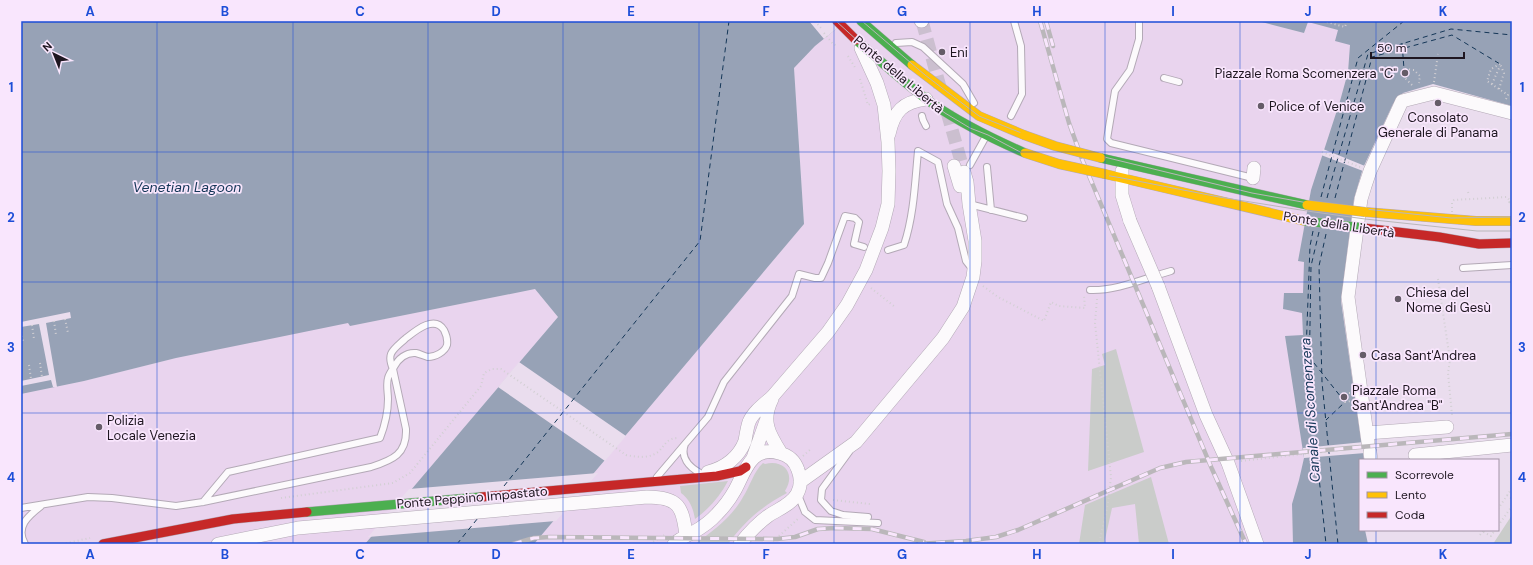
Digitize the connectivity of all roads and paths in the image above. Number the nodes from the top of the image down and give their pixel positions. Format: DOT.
graph roads {
  1 [pos="837,21"];
  2 [pos="1014,21"];
  3 [pos="1139,21"];
  4 [pos="1323,21"];
  5 [pos="1347,21"];
  6 [pos="862,22"];
  7 [pos="1331,22"];
  8 [pos="826,37"];
  9 [pos="854,37"];
  10 [pos="889,44"];
  11 [pos="842,48"];
  12 [pos="845,52"];
  13 [pos="1438,54"];
  14 [pos="1500,64"];
  15 [pos="897,75"];
  16 [pos="1164,78"];
  17 [pos="1179,82"];
  18 [pos="1433,84"];
  19 [pos="1492,84"];
  20 [pos="1499,89"];
  21 [pos="1418,90"];
  22 [pos="1508,95"];
  23 [pos="926,99"];
  24 [pos="879,102"];
  25 [pos="1512,113"];
  26 [pos="922,116"];
  27 [pos="980,116"];
  28 [pos="1011,116"];
  29 [pos="926,126"];
  30 [pos="988,135"];
  31 [pos="888,142"];
  32 [pos="1322,152"];
  33 [pos="1123,164"];
  34 [pos="987,167"];
  35 [pos="963,168"];
  36 [pos="1367,169"];
  37 [pos="1121,178"];
  38 [pos="1468,192"];
  39 [pos="1252,193"];
  40 [pos="1469,195"];
  41 [pos="1510,203"];
  42 [pos="969,204"];
  43 [pos="991,210"];
  44 [pos="1452,212"];
  45 [pos="1024,218"];
  46 [pos="1512,221"];
  47 [pos="1512,243"];
  48 [pos="864,247"];
  49 [pos="888,250"];
  50 [pos="1512,265"];
  51 [pos="1463,268"];
  52 [pos="1171,270"];
  53 [pos="974,271"];
  54 [pos="1438,279"];
  55 [pos="872,288"];
  56 [pos="986,290"];
  57 [pos="1090,290"];
  58 [pos="1098,290"];
  59 [pos="1084,295"];
  60 [pos="894,307"];
  61 [pos="65,319"];
  62 [pos="54,321"];
  63 [pos="32,326"];
  64 [pos="21,332"];
  65 [pos="68,333"];
  66 [pos="56,335"];
  67 [pos="34,339"];
  68 [pos="23,341"];
  69 [pos="40,363"];
  70 [pos="28,365"];
  71 [pos="393,369"];
  72 [pos="507,373"];
  73 [pos="42,377"];
  74 [pos="31,379"];
  75 [pos="772,397"];
  76 [pos="766,421"];
  77 [pos="1449,423"];
  78 [pos="856,442"];
  79 [pos="686,443"];
  80 [pos="1512,445"];
  81 [pos="1367,447"];
  82 [pos="781,453"];
  83 [pos="1415,455"];
  84 [pos="750,462"];
  85 [pos="1228,463"];
  86 [pos="697,475"];
  87 [pos="650,481"];
  88 [pos="799,488"];
  89 [pos="1512,488"];
  90 [pos="1507,495"];
  91 [pos="1512,499"];
  92 [pos="829,500"];
  93 [pos="203,502"];
  94 [pos="870,504"];
  95 [pos="40,506"];
  96 [pos="1512,506"];
  97 [pos="1499,507"];
  98 [pos="23,509"];
  99 [pos="868,517"];
  100 [pos="1499,518"];
  101 [pos="1502,520"];
  102 [pos="878,523"];
  103 [pos="1499,524"];
  104 [pos="1482,531"];
  105 [pos="1494,531"];
  106 [pos="1480,535"];
  107 [pos="686,536"];
  108 [pos="671,539"];
  109 [pos="25,544"];
  110 [pos="102,544"];
  111 [pos="218,544"];
  112 [pos="650,544"];
  113 [pos="740,544"];
  114 [pos="1099,544"];
  115 [pos="1257,544"];
  1 -- 9 [label="main road, Ponte della Libertà"];
  2 -- 28 [label="lane"];
  3 -- 39 [label="lane"];
  4 -- 7 [label="path"];
  5 -- 7 [label="path"];
  6 -- 10 [label="main road, Ponte della Libertà"];
  8 -- 11 [label="path"];
  9 -- 15 [label="main road, Ponte della Libertà"];
  9 -- 24 [label="street"];
  10 -- 27 [label="main road, Ponte della Libertà"];
  10 -- 27 [label="lane"];
  12 -- 24 [label="path"];
  13 -- 18 [label="path"];
  14 -- 19 [label="path"];
  14 -- 19 [label="path"];
  14 -- 20 [label="path"];
  15 -- 23 [label="main road, Ponte della Libertà"];
  15 -- 24 [label="street"];
  15 -- 27 [label="main road"];
  16 -- 17 [label="lane"];
  19 -- 20 [label="path"];
  20 -- 22 [label="path"];
  21 -- 21 [label="path"];
  23 -- 30 [label="main road, Ponte della Libertà"];
  23 -- 31 [label="street"];
  24 -- 31 [label="street"];
  25 -- 36 [label="street"];
  26 -- 29 [label="lane"];
  27 -- 33 [label="main road, Ponte della Libertà, bridge"];
  30 -- 35 [label="lane"];
  30 -- 37 [label="main road, Ponte della Libertà, bridge"];
  31 -- 75 [label="street"];
  32 -- 36 [label="path"];
  33 -- 37 [label="street"];
  33 -- 39 [label="main road, Ponte della Libertà"];
  34 -- 43 [label="lane"];
  35 -- 42 [label="street"];
  36 -- 81 [label="street"];
  37 -- 47 [label="main road, Ponte della Libertà, bridge"];
  37 -- 85 [label="street, bridge"];
  38 -- 40 [label="path"];
  39 -- 46 [label="main road, Ponte della Libertà, bridge"];
  41 -- 44 [label="path, bridge"];
  42 -- 43 [label="lane"];
  42 -- 53 [label="street"];
  43 -- 45 [label="lane"];
  48 -- 79 [label="lane"];
  49 -- 53 [label="lane"];
  50 -- 51 [label="lane"];
  52 -- 58 [label="lane"];
  53 -- 78 [label="street"];
  54 -- 77 [label="path"];
  55 -- 60 [label="path"];
  56 -- 59 [label="path"];
  57 -- 58 [label="lane"];
  58 -- 114 [label="path"];
  61 -- 65 [label="path"];
  62 -- 66 [label="path"];
  63 -- 67 [label="path"];
  64 -- 68 [label="path"];
  69 -- 73 [label="path"];
  70 -- 74 [label="path"];
  71 -- 71 [label="lane"];
  71 -- 93 [label="lane"];
  71 -- 93 [label="lane"];
  72 -- 79 [label="path"];
  75 -- 76 [label="street"];
  75 -- 86 [label="street"];
  76 -- 82 [label="street"];
  76 -- 84 [label="street"];
  77 -- 81 [label="street"];
  78 -- 88 [label="street"];
  78 -- 99 [label="lane"];
  79 -- 86 [label="lane"];
  79 -- 87 [label="lane"];
  80 -- 83 [label="street"];
  81 -- 85 [label="path"];
  82 -- 84 [label="street"];
  82 -- 88 [label="street"];
  84 -- 86 [label="main road, Ponte Peppino Impastato"];
  84 -- 107 [label="street"];
  85 -- 115 [label="street"];
  86 -- 87 [label="main road, Ponte Peppino Impastato"];
  87 -- 110 [label="main road, Ponte Peppino Impastato"];
  88 -- 102 [label="lane"];
  88 -- 113 [label="street"];
  89 -- 90 [label="path"];
  90 -- 91 [label="path"];
  90 -- 97 [label="path"];
  92 -- 94 [label="path"];
  93 -- 95 [label="lane"];
  95 -- 98 [label="lane"];
  95 -- 109 [label="lane"];
  96 -- 101 [label="path"];
  100 -- 101 [label="path"];
  101 -- 103 [label="path"];
  104 -- 105 [label="path"];
  104 -- 106 [label="path"];
  107 -- 108 [label="street"];
  107 -- 111 [label="street, Ponte Peppino Impastato"];
  108 -- 112 [label="path"];
}
